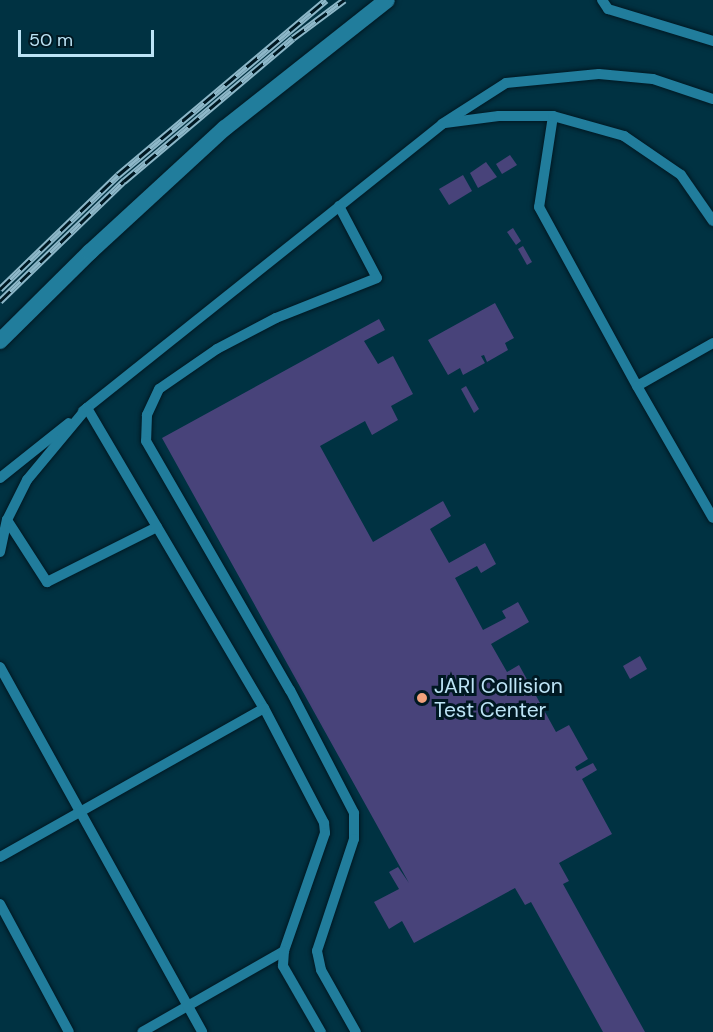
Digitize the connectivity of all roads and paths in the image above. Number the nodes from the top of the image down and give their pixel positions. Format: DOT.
graph roads {
  1 [pos="387,0"];
  2 [pos="602,0"];
  3 [pos="713,41"];
  4 [pos="713,99"];
  5 [pos="553,116"];
  6 [pos="442,124"];
  7 [pos="339,206"];
  8 [pos="713,221"];
  9 [pos="0,340"];
  10 [pos="713,343"];
  11 [pos="637,386"];
  12 [pos="87,408"];
  13 [pos="0,478"];
  14 [pos="713,518"];
  15 [pos="7,520"];
  16 [pos="157,527"];
  17 [pos="0,552"];
  18 [pos="0,667"];
  19 [pos="264,708"];
  20 [pos="80,812"];
  21 [pos="0,857"];
  22 [pos="0,904"];
  23 [pos="284,951"];
  24 [pos="187,1005"];
  25 [pos="69,1032"];
  26 [pos="142,1032"];
  27 [pos="202,1032"];
  28 [pos="321,1032"];
  29 [pos="356,1032"];
  1 -- 9 [label="street"];
  2 -- 3 [label="lane"];
  4 -- 6 [label="lane"];
  5 -- 6 [label="lane"];
  5 -- 8 [label="lane"];
  5 -- 11 [label="lane"];
  6 -- 7 [label="lane"];
  7 -- 12 [label="lane"];
  7 -- 29 [label="lane"];
  10 -- 11 [label="lane"];
  11 -- 14 [label="lane"];
  12 -- 13 [label="lane"];
  12 -- 15 [label="lane"];
  12 -- 16 [label="lane"];
  15 -- 16 [label="lane"];
  15 -- 17 [label="lane"];
  16 -- 19 [label="lane"];
  18 -- 20 [label="lane"];
  19 -- 20 [label="lane"];
  19 -- 23 [label="lane"];
  20 -- 21 [label="lane"];
  20 -- 24 [label="lane"];
  22 -- 25 [label="lane"];
  23 -- 24 [label="lane"];
  23 -- 28 [label="lane"];
  24 -- 26 [label="lane"];
  24 -- 27 [label="lane"];
}
